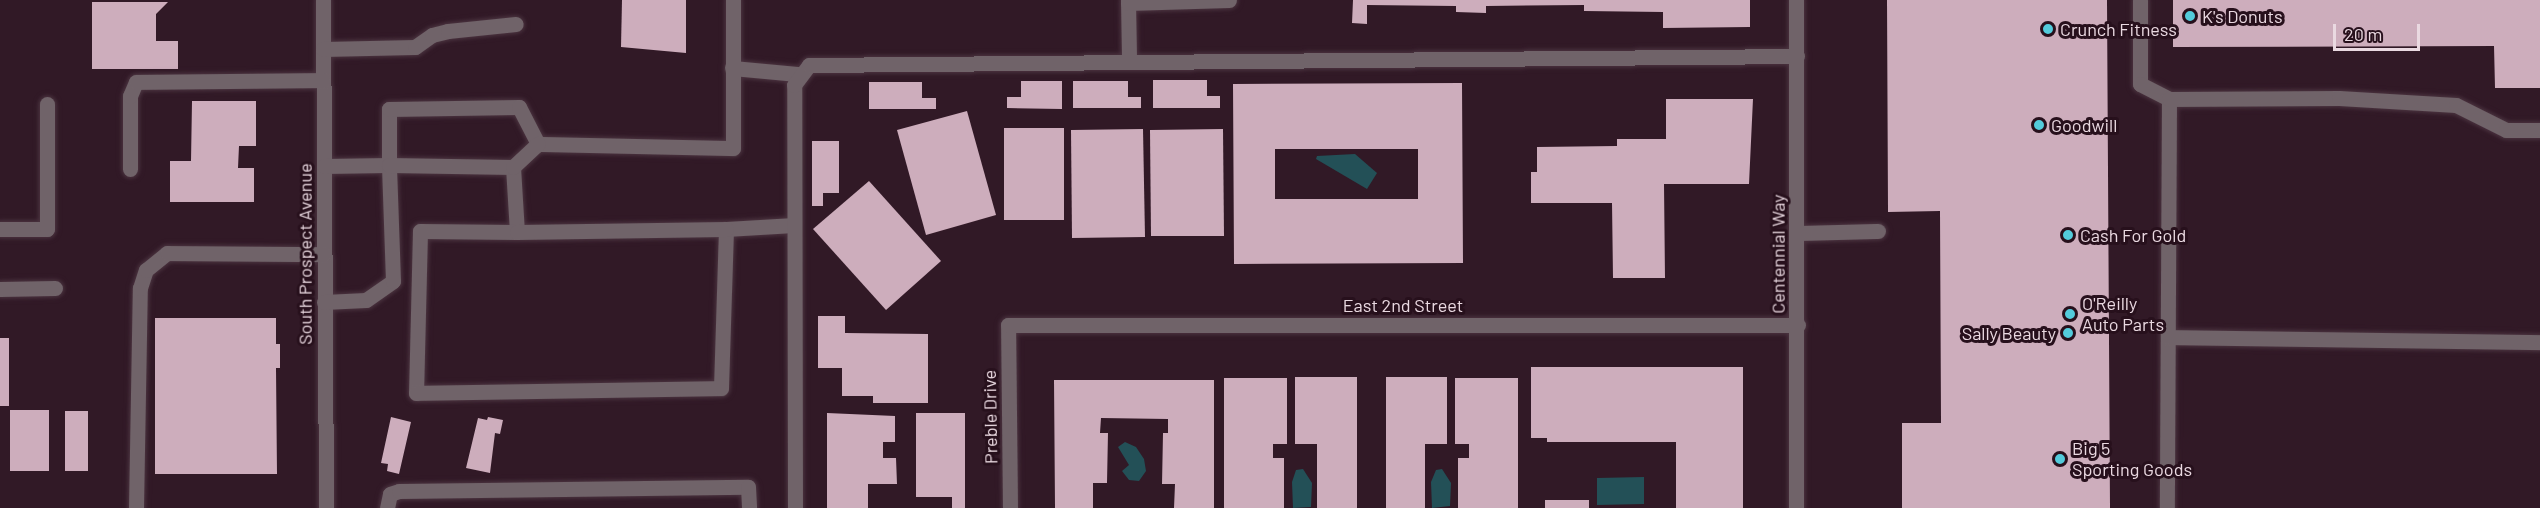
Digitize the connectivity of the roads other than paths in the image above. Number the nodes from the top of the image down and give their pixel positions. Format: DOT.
graph roads {
  1 [pos="323,0"];
  2 [pos="733,0"];
  3 [pos="1229,0"];
  4 [pos="1796,0"];
  5 [pos="2140,0"];
  6 [pos="1128,2"];
  7 [pos="516,24"];
  8 [pos="323,49"];
  9 [pos="1797,56"];
  10 [pos="1129,60"];
  11 [pos="732,68"];
  12 [pos="798,74"];
  13 [pos="323,80"];
  14 [pos="2169,99"];
  15 [pos="47,104"];
  16 [pos="2540,130"];
  17 [pos="538,144"];
  18 [pos="389,165"];
  19 [pos="324,166"];
  20 [pos="513,167"];
  21 [pos="130,169"];
  22 [pos="794,225"];
  23 [pos="726,228"];
  24 [pos="0,229"];
  25 [pos="1878,231"];
  26 [pos="517,232"];
  27 [pos="1797,233"];
  28 [pos="324,254"];
  29 [pos="55,288"];
  30 [pos="0,289"];
  31 [pos="324,302"];
  32 [pos="1008,325"];
  33 [pos="1797,325"];
  34 [pos="2169,337"];
  35 [pos="2540,342"];
  36 [pos="136,508"];
  37 [pos="326,508"];
  38 [pos="387,508"];
  39 [pos="749,508"];
  40 [pos="795,508"];
  41 [pos="1010,508"];
  42 [pos="1796,508"];
  43 [pos="2167,508"];
  1 -- 8 [label="street, South Prospect Avenue"];
  2 -- 11 [label="street"];
  3 -- 6 [label="street"];
  4 -- 9 [label="street, Centennial Way"];
  5 -- 14 [label="street"];
  6 -- 10 [label="street"];
  7 -- 8 [label="street"];
  8 -- 13 [label="street, South Prospect Avenue"];
  9 -- 10 [label="street"];
  9 -- 27 [label="street, Centennial Way"];
  10 -- 12 [label="street"];
  11 -- 12 [label="street"];
  11 -- 17 [label="street"];
  12 -- 22 [label="street"];
  13 -- 19 [label="street, South Prospect Avenue"];
  13 -- 21 [label="street"];
  14 -- 16 [label="street"];
  14 -- 34 [label="street"];
  15 -- 24 [label="street"];
  17 -- 18 [label="street"];
  17 -- 20 [label="street"];
  18 -- 19 [label="street"];
  18 -- 20 [label="street"];
  18 -- 31 [label="street"];
  19 -- 28 [label="street, South Prospect Avenue"];
  20 -- 26 [label="street"];
  22 -- 23 [label="street"];
  22 -- 40 [label="street"];
  23 -- 26 [label="street"];
  23 -- 26 [label="street"];
  25 -- 27 [label="street"];
  27 -- 33 [label="street, Centennial Way"];
  28 -- 31 [label="street, South Prospect Avenue"];
  28 -- 36 [label="street"];
  29 -- 30 [label="street"];
  31 -- 37 [label="street, South Prospect Avenue"];
  32 -- 33 [label="street, East 2nd Street"];
  32 -- 41 [label="street, Preble Drive"];
  33 -- 42 [label="street, Centennial Way"];
  34 -- 35 [label="street"];
  34 -- 43 [label="street"];
  38 -- 39 [label="street"];
}
